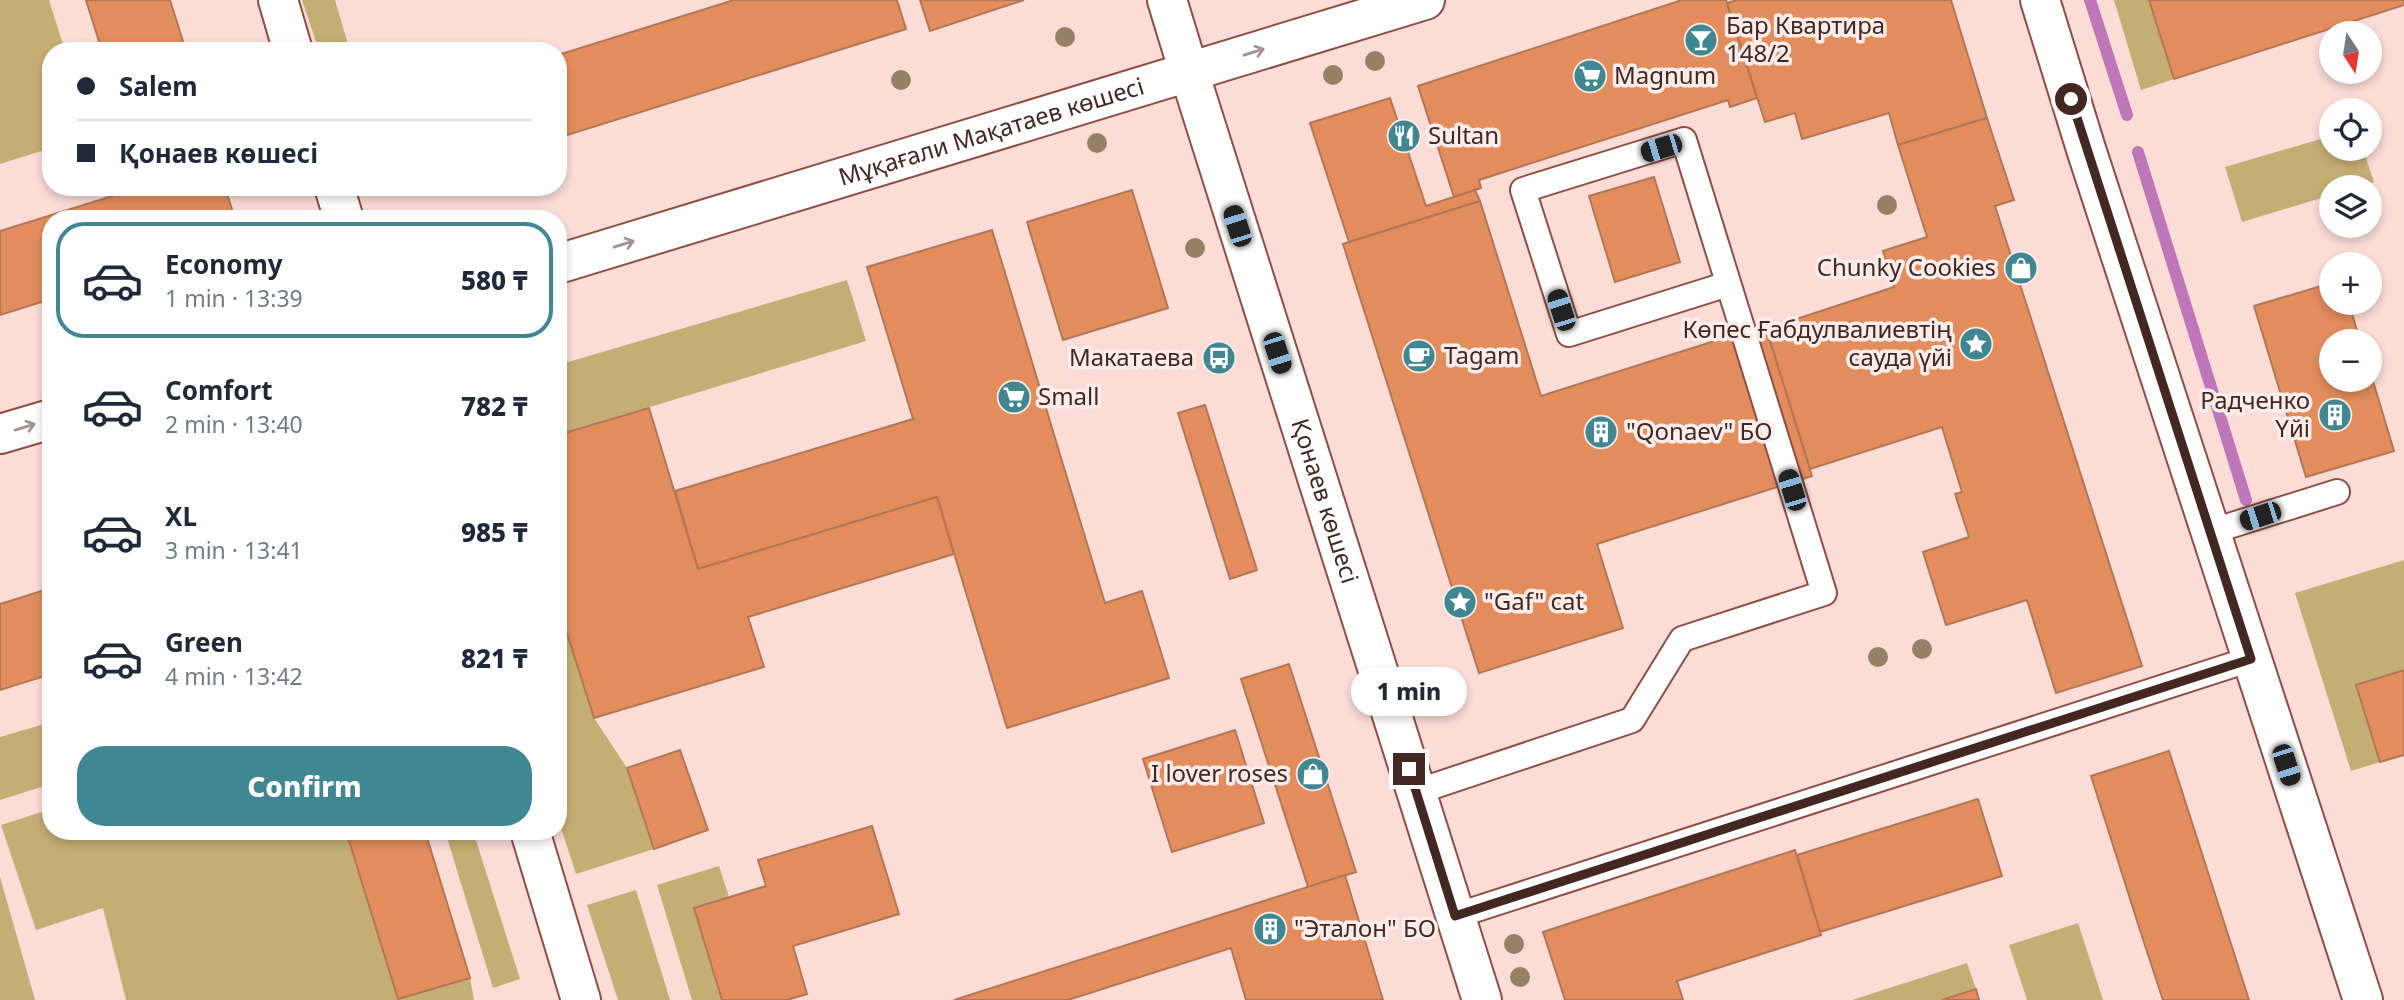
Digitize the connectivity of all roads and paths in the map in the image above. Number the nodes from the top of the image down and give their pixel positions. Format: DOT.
graph roads {
  1 [pos="278,0"];
  2 [pos="1167,0"];
  3 [pos="1425,0"];
  4 [pos="2040,0"];
  5 [pos="290,42"];
  6 [pos="1189,72"];
  7 [pos="567,261"];
  8 [pos="1728,284"];
  9 [pos="42,422"];
  10 [pos="0,434"];
  11 [pos="2337,492"];
  12 [pos="2210,532"];
  13 [pos="2251,659"];
  14 [pos="1416,792"];
  15 [pos="533,840"];
  16 [pos="1455,916"];
  17 [pos="581,1000"];
  18 [pos="1482,1000"];
  19 [pos="2363,1000"];
  1 -- 5 [label="street"];
  2 -- 6 [label="street, Қонаев көшесі"];
  6 -- 3 [label="street, Мұқағали Мақатаев көшесі, one-way"];
  4 -- 12 [label="street"];
  7 -- 6 [label="street, Мұқағали Мақатаев көшесі, one-way"];
  6 -- 14 [label="street, Қонаев көшесі"];
  8 -- 8 [label="lane"];
  8 -- 14 [label="lane"];
  10 -- 9 [label="street, one-way"];
  11 -- 12 [label="lane"];
  12 -- 13 [label="street"];
  13 -- 16 [label="lane"];
  13 -- 19 [label="street"];
  14 -- 16 [label="street, Қонаев көшесі"];
  15 -- 17 [label="street"];
  16 -- 18 [label="street, Қонаев көшесі"];
}
